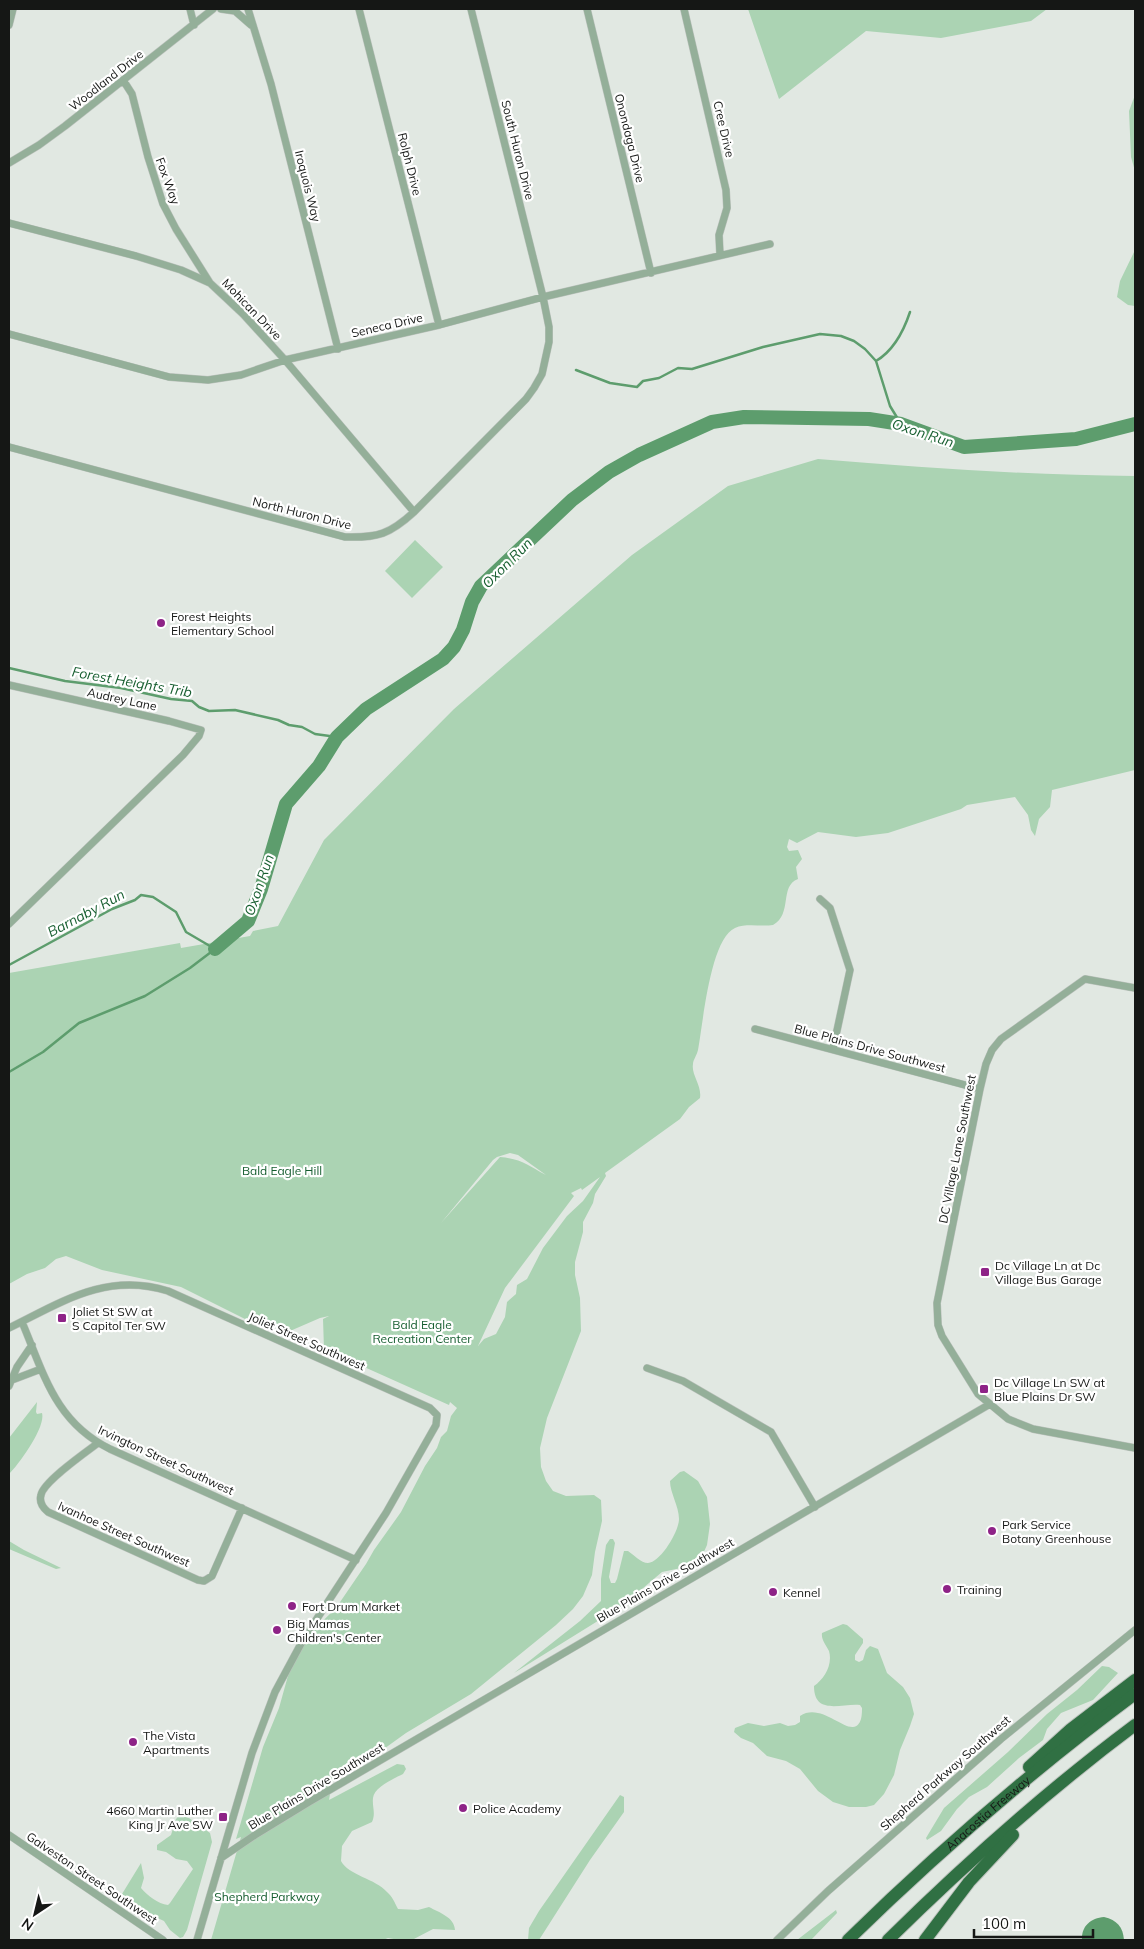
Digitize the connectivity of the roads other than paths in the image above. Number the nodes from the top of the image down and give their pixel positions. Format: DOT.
graph roads {
  1 [pos="13,9"];
  2 [pos="190,9"];
  3 [pos="216,9"];
  4 [pos="248,9"];
  5 [pos="359,9"];
  6 [pos="471,9"];
  7 [pos="587,9"];
  8 [pos="684,9"];
  9 [pos="194,25"];
  10 [pos="9,26"];
  11 [pos="254,30"];
  12 [pos="123,80"];
  13 [pos="9,164"];
  14 [pos="9,223"];
  15 [pos="770,244"];
  16 [pos="720,255"];
  17 [pos="651,273"];
  18 [pos="210,282"];
  19 [pos="543,297"];
  20 [pos="439,325"];
  21 [pos="9,334"];
  22 [pos="338,349"];
  23 [pos="285,360"];
  24 [pos="9,446"];
  25 [pos="414,512"];
  26 [pos="9,685"];
  27 [pos="820,899"];
  28 [pos="9,924"];
  29 [pos="1135,988"];
  30 [pos="754,1028"];
  31 [pos="833,1049"];
  32 [pos="980,1089"];
  33 [pos="22,1322"];
  34 [pos="9,1328"];
  35 [pos="32,1345"];
  36 [pos="647,1368"];
  37 [pos="41,1369"];
  38 [pos="11,1383"];
  39 [pos="990,1404"];
  40 [pos="98,1443"];
  41 [pos="1135,1448"];
  42 [pos="815,1507"];
  43 [pos="242,1508"];
  44 [pos="356,1560"];
  45 [pos="1135,1630"];
  46 [pos="1135,1680"];
  47 [pos="1135,1694"];
  48 [pos="1135,1725"];
  49 [pos="1135,1732"];
  50 [pos="976,1822"];
  51 [pos="9,1835"];
  52 [pos="222,1858"];
  53 [pos="162,1940"];
  54 [pos="198,1940"];
  55 [pos="776,1940"];
  56 [pos="848,1940"];
  57 [pos="888,1940"];
  58 [pos="924,1940"];
  1 -- 10 [label="street"];
  2 -- 9 [label="street"];
  3 -- 9 [label="street, Woodland Drive"];
  3 -- 11 [label="street, Iroquois Way"];
  4 -- 11 [label="street, Iroquois Way"];
  5 -- 20 [label="street, Rolph Drive"];
  6 -- 19 [label="street, South Huron Drive"];
  7 -- 17 [label="street, Onondaga Drive"];
  8 -- 16 [label="street, Cree Drive"];
  9 -- 12 [label="street, Woodland Drive"];
  11 -- 22 [label="street, Iroquois Way"];
  12 -- 13 [label="street, Woodland Drive"];
  12 -- 18 [label="street, Fox Way"];
  14 -- 18 [label="street, Mohican Drive"];
  15 -- 16 [label="street, Seneca Drive"];
  16 -- 17 [label="street, Seneca Drive"];
  17 -- 19 [label="street, Seneca Drive"];
  18 -- 23 [label="street, Mohican Drive"];
  19 -- 20 [label="street, Seneca Drive"];
  19 -- 25 [label="street, North Huron Drive"];
  20 -- 22 [label="street, Seneca Drive"];
  21 -- 23 [label="street, Seneca Drive"];
  22 -- 23 [label="street, Seneca Drive"];
  23 -- 25 [label="street, Mohican Drive"];
  24 -- 25 [label="street, North Huron Drive"];
  26 -- 28 [label="street, Audrey Lane"];
  27 -- 31 [label="street"];
  29 -- 32 [label="street, DC Village Lane Southwest"];
  30 -- 31 [label="street, Blue Plains Drive Southwest"];
  31 -- 32 [label="street, Blue Plains Drive Southwest"];
  32 -- 39 [label="street, DC Village Lane Southwest"];
  33 -- 34 [label="street, Joliet Street Southwest"];
  33 -- 35 [label="street, Irvington Street Southwest"];
  33 -- 44 [label="street, Joliet Street Southwest"];
  35 -- 37 [label="street, Irvington Street Southwest"];
  35 -- 38 [label="street"];
  36 -- 42 [label="street"];
  37 -- 38 [label="street"];
  37 -- 40 [label="street, Irvington Street Southwest"];
  39 -- 41 [label="street"];
  39 -- 42 [label="street, Blue Plains Drive Southwest"];
  40 -- 43 [label="street, Irvington Street Southwest"];
  40 -- 43 [label="street, Ivanhoe Street Southwest"];
  42 -- 52 [label="street, Blue Plains Drive Southwest"];
  43 -- 44 [label="street, Irvington Street Southwest"];
  44 -- 52 [label="street"];
  45 -- 55 [label="street, Shepherd Parkway Southwest"];
  46 -- 50 [label="highway"];
  47 -- 50 [label="highway, Anacostia Freeway"];
  48 -- 57 [label="highway, Anacostia Freeway"];
  49 -- 58 [label="highway"];
  50 -- 56 [label="highway, Anacostia Freeway"];
  51 -- 53 [label="street, Galveston Street Southwest"];
  52 -- 54 [label="street"];
}
